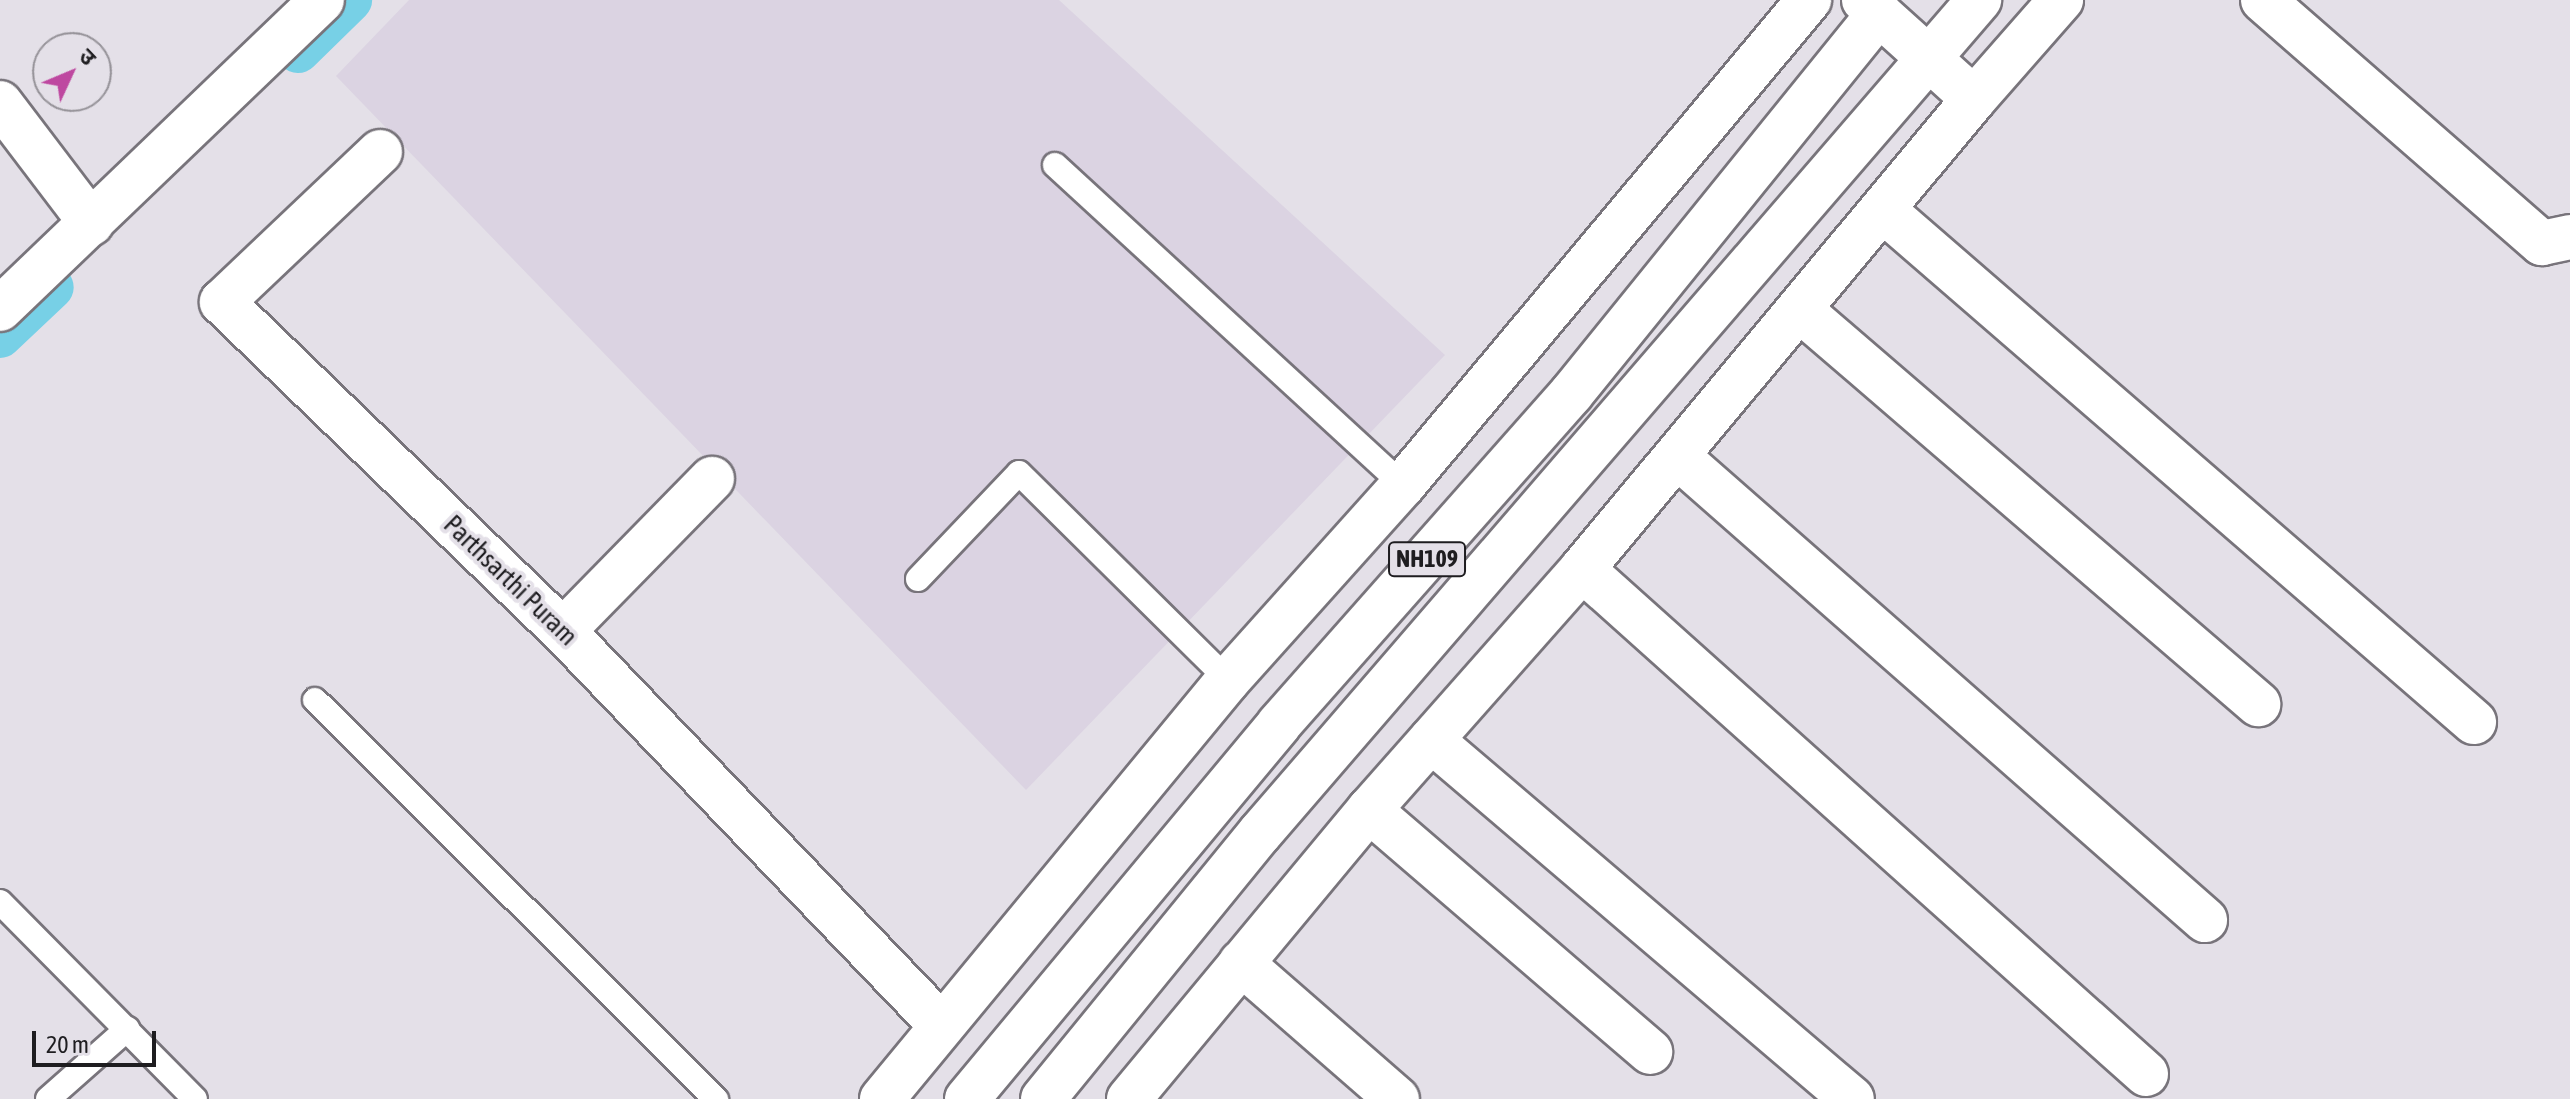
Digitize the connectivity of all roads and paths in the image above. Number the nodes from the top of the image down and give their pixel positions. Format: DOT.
graph roads {
  1 [pos="322,0"];
  2 [pos="1809,0"];
  3 [pos="1979,0"];
  4 [pos="2061,0"];
  5 [pos="2263,0"];
  6 [pos="1878,4"];
  7 [pos="1929,58"];
  8 [pos="1974,99"];
  9 [pos="0,103"];
  10 [pos="380,152"];
  11 [pos="1055,165"];
  12 [pos="1883,210"];
  13 [pos="91,223"];
  14 [pos="2570,237"];
  15 [pos="0,309"];
  16 [pos="1799,309"];
  17 [pos="1677,456"];
  18 [pos="712,479"];
  19 [pos="1403,485"];
  20 [pos="1582,569"];
  21 [pos="918,579"];
  22 [pos="563,631"];
  23 [pos="1228,680"];
  24 [pos="315,700"];
  25 [pos="2258,704"];
  26 [pos="2474,722"];
  27 [pos="1431,740"];
  28 [pos="1369,810"];
  29 [pos="0,902"];
  30 [pos="2205,920"];
  31 [pos="1241,963"];
  32 [pos="941,1025"];
  33 [pos="127,1029"];
  34 [pos="1650,1052"];
  35 [pos="2146,1074"];
  36 [pos="48,1099"];
  37 [pos="195,1099"];
  38 [pos="716,1099"];
  39 [pos="882,1099"];
  40 [pos="967,1099"];
  41 [pos="1043,1099"];
  42 [pos="1129,1099"];
  43 [pos="1397,1099"];
  44 [pos="1852,1099"];
  1 -- 13 [label="main road"];
  2 -- 19 [label="main road"];
  3 -- 7 [label="main road"];
  4 -- 8 [label="main road"];
  5 -- 14 [label="main road"];
  6 -- 7 [label="main road"];
  6 -- 40 [label="main road, NH109"];
  7 -- 8 [label="main road"];
  7 -- 41 [label="main road, NH109"];
  8 -- 12 [label="main road"];
  9 -- 13 [label="main road"];
  10 -- 22 [label="main road, Parthsarthi Puram"];
  11 -- 19 [label="lane"];
  12 -- 16 [label="main road"];
  12 -- 26 [label="main road"];
  13 -- 15 [label="main road"];
  16 -- 17 [label="main road"];
  16 -- 25 [label="main road"];
  17 -- 20 [label="main road"];
  17 -- 30 [label="main road"];
  18 -- 22 [label="main road"];
  19 -- 23 [label="main road"];
  20 -- 27 [label="main road"];
  20 -- 35 [label="main road"];
  21 -- 23 [label="lane"];
  22 -- 32 [label="main road, Parthsarthi Puram"];
  23 -- 32 [label="main road"];
  24 -- 38 [label="lane"];
  27 -- 28 [label="main road"];
  27 -- 44 [label="main road"];
  28 -- 31 [label="main road"];
  28 -- 34 [label="main road"];
  29 -- 33 [label="lane"];
  31 -- 42 [label="main road"];
  31 -- 43 [label="main road"];
  32 -- 39 [label="main road"];
  33 -- 36 [label="lane"];
  33 -- 37 [label="lane"];
}
